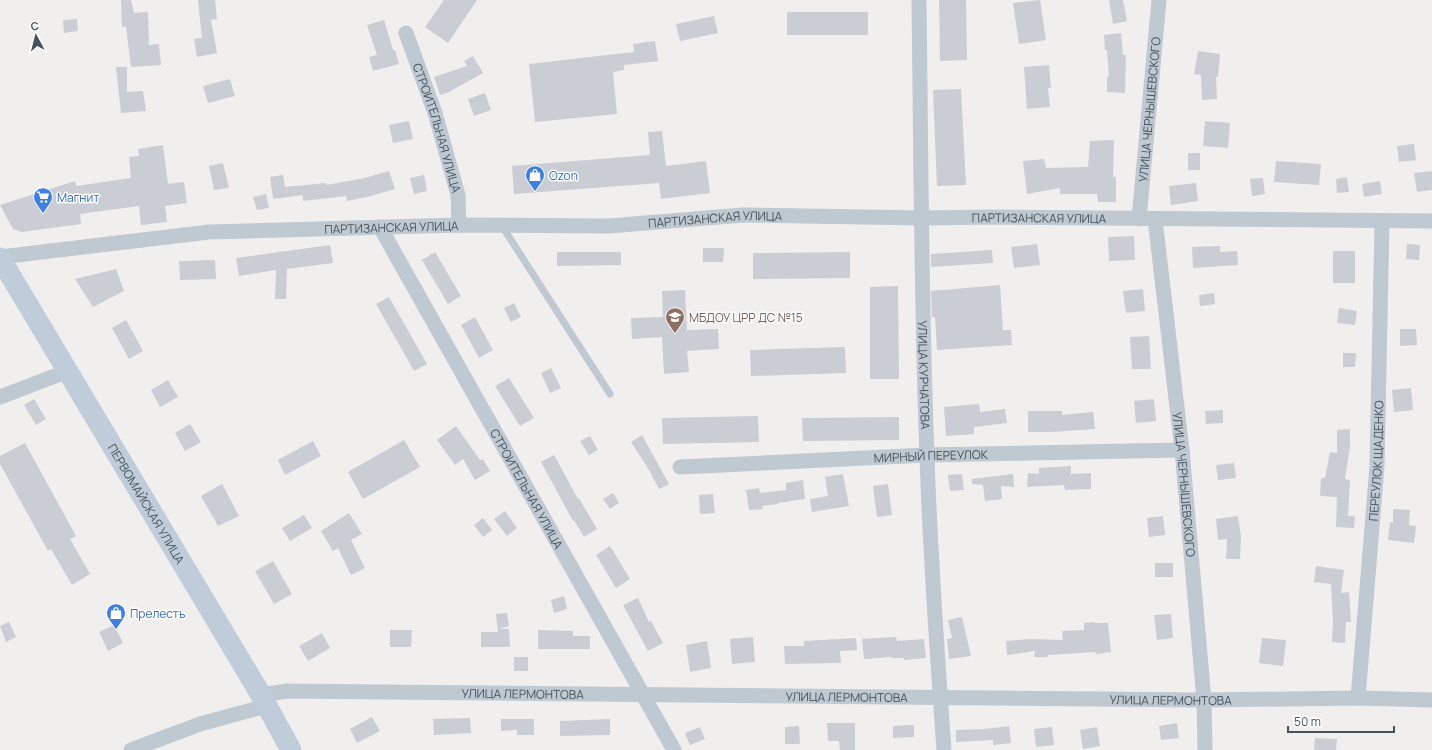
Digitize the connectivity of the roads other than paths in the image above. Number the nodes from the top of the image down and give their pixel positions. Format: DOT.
graph roads {
  1 [pos="919,0"];
  2 [pos="1159,0"];
  3 [pos="406,33"];
  4 [pos="922,218"];
  5 [pos="1139,219"];
  6 [pos="1155,219"];
  7 [pos="1382,222"];
  8 [pos="1432,222"];
  9 [pos="459,225"];
  10 [pos="502,226"];
  11 [pos="380,227"];
  12 [pos="0,257"];
  13 [pos="68,371"];
  14 [pos="610,394"];
  15 [pos="0,397"];
  16 [pos="1182,450"];
  17 [pos="927,456"];
  18 [pos="680,467"];
  19 [pos="644,695"];
  20 [pos="940,696"];
  21 [pos="1358,698"];
  22 [pos="1204,700"];
  23 [pos="1432,700"];
  24 [pos="264,701"];
  25 [pos="132,750"];
  26 [pos="291,750"];
  27 [pos="674,750"];
  28 [pos="944,750"];
  29 [pos="1205,750"];
  1 -- 4 [label="street, УЛИЦА КУРЧАТОВА"];
  2 -- 5 [label="street, УЛИЦА ЧЕРНЫШЕВСКОГО"];
  3 -- 9 [label="street, СТРОИТЕЛЬНАЯ УЛИЦА"];
  4 -- 5 [label="street, ПАРТИЗАНСКАЯ УЛИЦА"];
  4 -- 10 [label="street, ПАРТИЗАНСКАЯ УЛИЦА"];
  4 -- 17 [label="street, УЛИЦА КУРЧАТОВА"];
  5 -- 6 [label="street, ПАРТИЗАНСКАЯ УЛИЦА"];
  6 -- 7 [label="street, ПАРТИЗАНСКАЯ УЛИЦА"];
  6 -- 16 [label="street, УЛИЦА ЧЕРНЫШЕВСКОГО"];
  7 -- 8 [label="street, ПАРТИЗАНСКАЯ УЛИЦА"];
  7 -- 21 [label="street, ПЕРЕУЛОК ЩАДЕНКО"];
  9 -- 10 [label="street, ПАРТИЗАНСКАЯ УЛИЦА"];
  9 -- 11 [label="street, ПАРТИЗАНСКАЯ УЛИЦА"];
  10 -- 14 [label="lane"];
  11 -- 12 [label="street, ПАРТИЗАНСКАЯ УЛИЦА"];
  11 -- 19 [label="street, СТРОИТЕЛЬНАЯ УЛИЦА"];
  12 -- 13 [label="street, ПЕРВОМАЙСКАЯ УЛИЦА"];
  13 -- 15 [label="street"];
  13 -- 24 [label="street, ПЕРВОМАЙСКАЯ УЛИЦА"];
  16 -- 17 [label="street, МИРНЫЙ ПЕРЕУЛОК"];
  16 -- 22 [label="street, УЛИЦА ЧЕРНЫШЕВСКОГО"];
  17 -- 18 [label="street, МИРНЫЙ ПЕРЕУЛОК"];
  17 -- 20 [label="street, УЛИЦА КУРЧАТОВА"];
  19 -- 20 [label="street, УЛИЦА ЛЕРМОНТОВА"];
  19 -- 24 [label="street, УЛИЦА ЛЕРМОНТОВА"];
  19 -- 27 [label="street, СТРОИТЕЛЬНАЯ УЛИЦА"];
  20 -- 22 [label="street, УЛИЦА ЛЕРМОНТОВА"];
  20 -- 28 [label="street, УЛИЦА КУРЧАТОВА"];
  21 -- 22 [label="street, УЛИЦА ЛЕРМОНТОВА"];
  21 -- 23 [label="street, УЛИЦА ЛЕРМОНТОВА"];
  22 -- 29 [label="street, УЛИЦА ЧЕРНЫШЕВСКОГО"];
  24 -- 25 [label="street, УЛИЦА ЛЕРМОНТОВА"];
  24 -- 26 [label="street, ПЕРВОМАЙСКАЯ УЛИЦА"];
}
